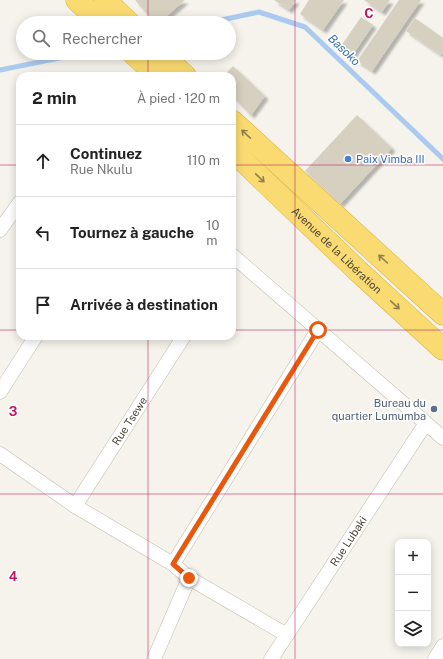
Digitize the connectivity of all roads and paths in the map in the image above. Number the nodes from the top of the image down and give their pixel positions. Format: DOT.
graph roads {
  1 [pos="77,0"];
  2 [pos="110,16"];
  3 [pos="149,61"];
  4 [pos="175,72"];
  5 [pos="236,125"];
  6 [pos="236,154"];
  7 [pos="16,208"];
  8 [pos="0,230"];
  9 [pos="236,260"];
  10 [pos="443,314"];
  11 [pos="318,330"];
  12 [pos="33,340"];
  13 [pos="181,340"];
  14 [pos="443,350"];
  15 [pos="0,392"];
  16 [pos="426,423"];
  17 [pos="443,438"];
  18 [pos="0,454"];
  19 [pos="75,506"];
  20 [pos="173,564"];
  21 [pos="189,578"];
  22 [pos="287,635"];
  23 [pos="443,646"];
  24 [pos="154,659"];
  25 [pos="271,659"];
  26 [pos="435,659"];
  1 -- 2 [label="highway"];
  3 -- 4 [label="highway"];
  10 -- 5 [label="highway, one-way"];
  6 -- 14 [label="highway, Avenue de la Libération, one-way"];
  7 -- 8 [label="street"];
  9 -- 11 [label="street"];
  11 -- 16 [label="street"];
  11 -- 20 [label="street"];
  12 -- 15 [label="street"];
  13 -- 19 [label="street, Rue Tsewe"];
  16 -- 17 [label="street"];
  16 -- 22 [label="street, Rue Lubaki"];
  18 -- 19 [label="street"];
  19 -- 20 [label="street"];
  20 -- 21 [label="street"];
  21 -- 22 [label="street"];
  21 -- 24 [label="street"];
  22 -- 25 [label="street, Rue Lubaki"];
  23 -- 26 [label="street"];
}
